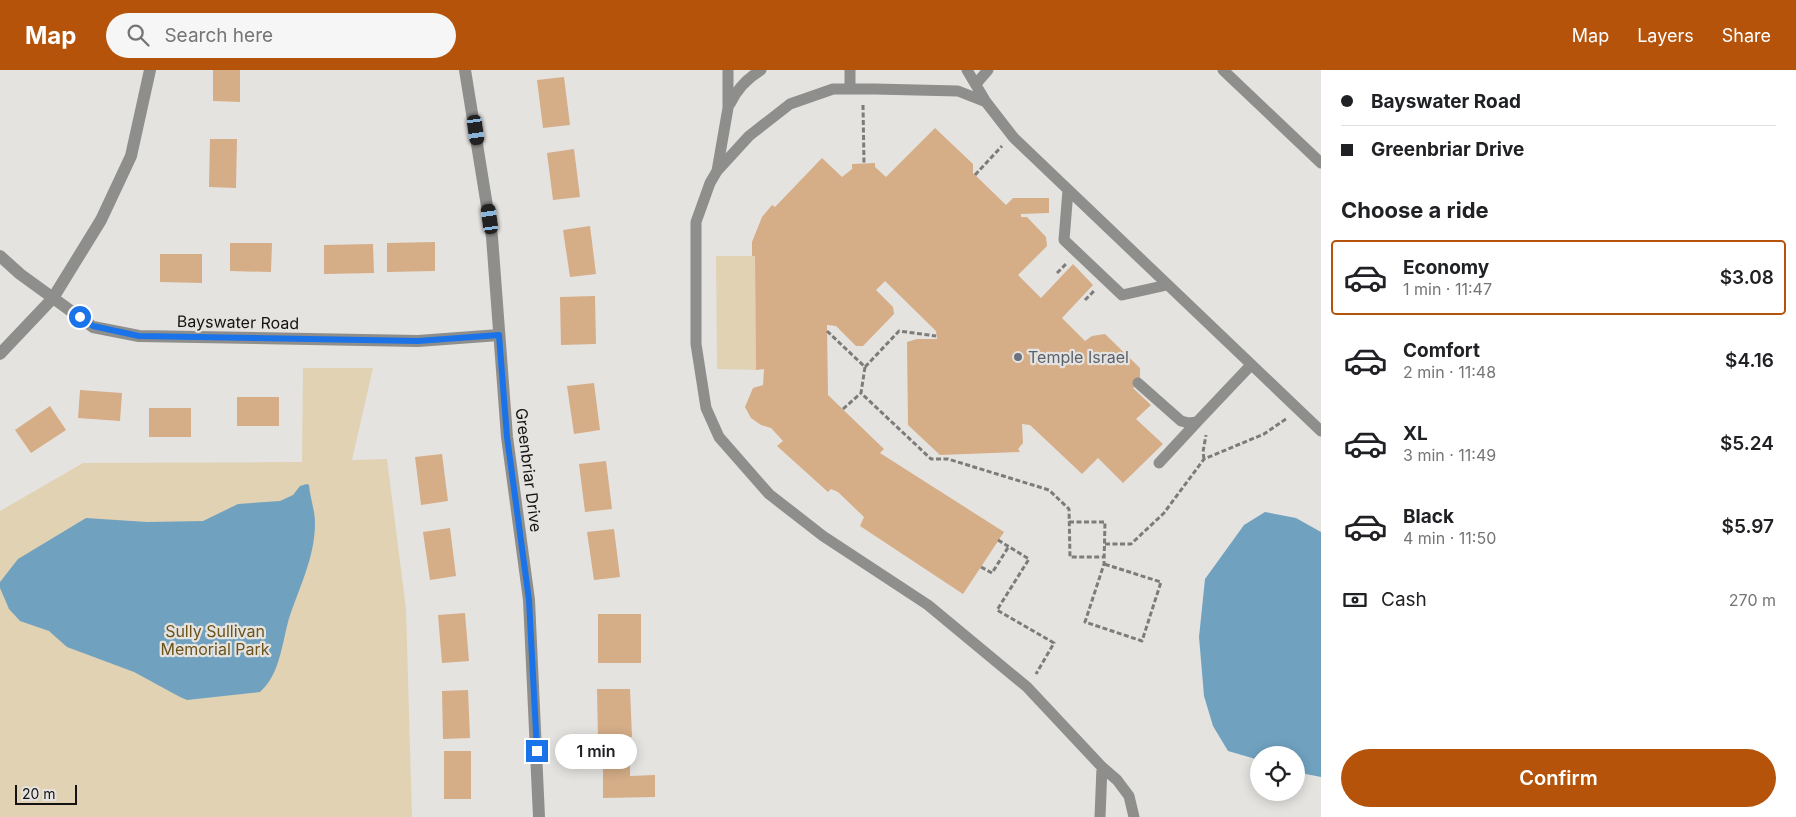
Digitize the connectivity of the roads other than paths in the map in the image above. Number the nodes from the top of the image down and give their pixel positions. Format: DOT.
graph roads {
  1 [pos="150,70"];
  2 [pos="465,70"];
  3 [pos="728,70"];
  4 [pos="761,70"];
  5 [pos="850,70"];
  6 [pos="967,70"];
  7 [pos="988,70"];
  8 [pos="1223,70"];
  9 [pos="976,84"];
  10 [pos="850,89"];
  11 [pos="986,102"];
  12 [pos="728,108"];
  13 [pos="1321,163"];
  14 [pos="717,171"];
  15 [pos="1068,190"];
  16 [pos="0,256"];
  17 [pos="1167,285"];
  18 [pos="53,298"];
  19 [pos="499,335"];
  20 [pos="0,354"];
  21 [pos="1250,365"];
  22 [pos="1138,383"];
  23 [pos="1197,422"];
  24 [pos="1321,432"];
  25 [pos="1158,463"];
  26 [pos="1102,767"];
  27 [pos="539,817"];
  28 [pos="1100,817"];
  29 [pos="1134,817"];
  1 -- 18 [label="street"];
  2 -- 19 [label="street, Greenbriar Drive"];
  3 -- 12 [label="lane"];
  4 -- 12 [label="lane"];
  5 -- 10 [label="lane"];
  6 -- 9 [label="lane"];
  7 -- 9 [label="lane"];
  8 -- 13 [label="lane"];
  9 -- 11 [label="lane"];
  10 -- 11 [label="lane"];
  10 -- 14 [label="lane"];
  11 -- 15 [label="lane"];
  12 -- 14 [label="lane"];
  14 -- 26 [label="lane"];
  15 -- 17 [label="lane"];
  15 -- 17 [label="lane"];
  16 -- 18 [label="street, Bayswater Road"];
  17 -- 21 [label="lane"];
  18 -- 19 [label="street, Bayswater Road"];
  18 -- 20 [label="street"];
  19 -- 27 [label="street, Greenbriar Drive"];
  21 -- 23 [label="lane"];
  21 -- 24 [label="lane"];
  22 -- 23 [label="lane"];
  23 -- 25 [label="lane"];
  26 -- 28 [label="lane"];
  26 -- 29 [label="lane"];
}
